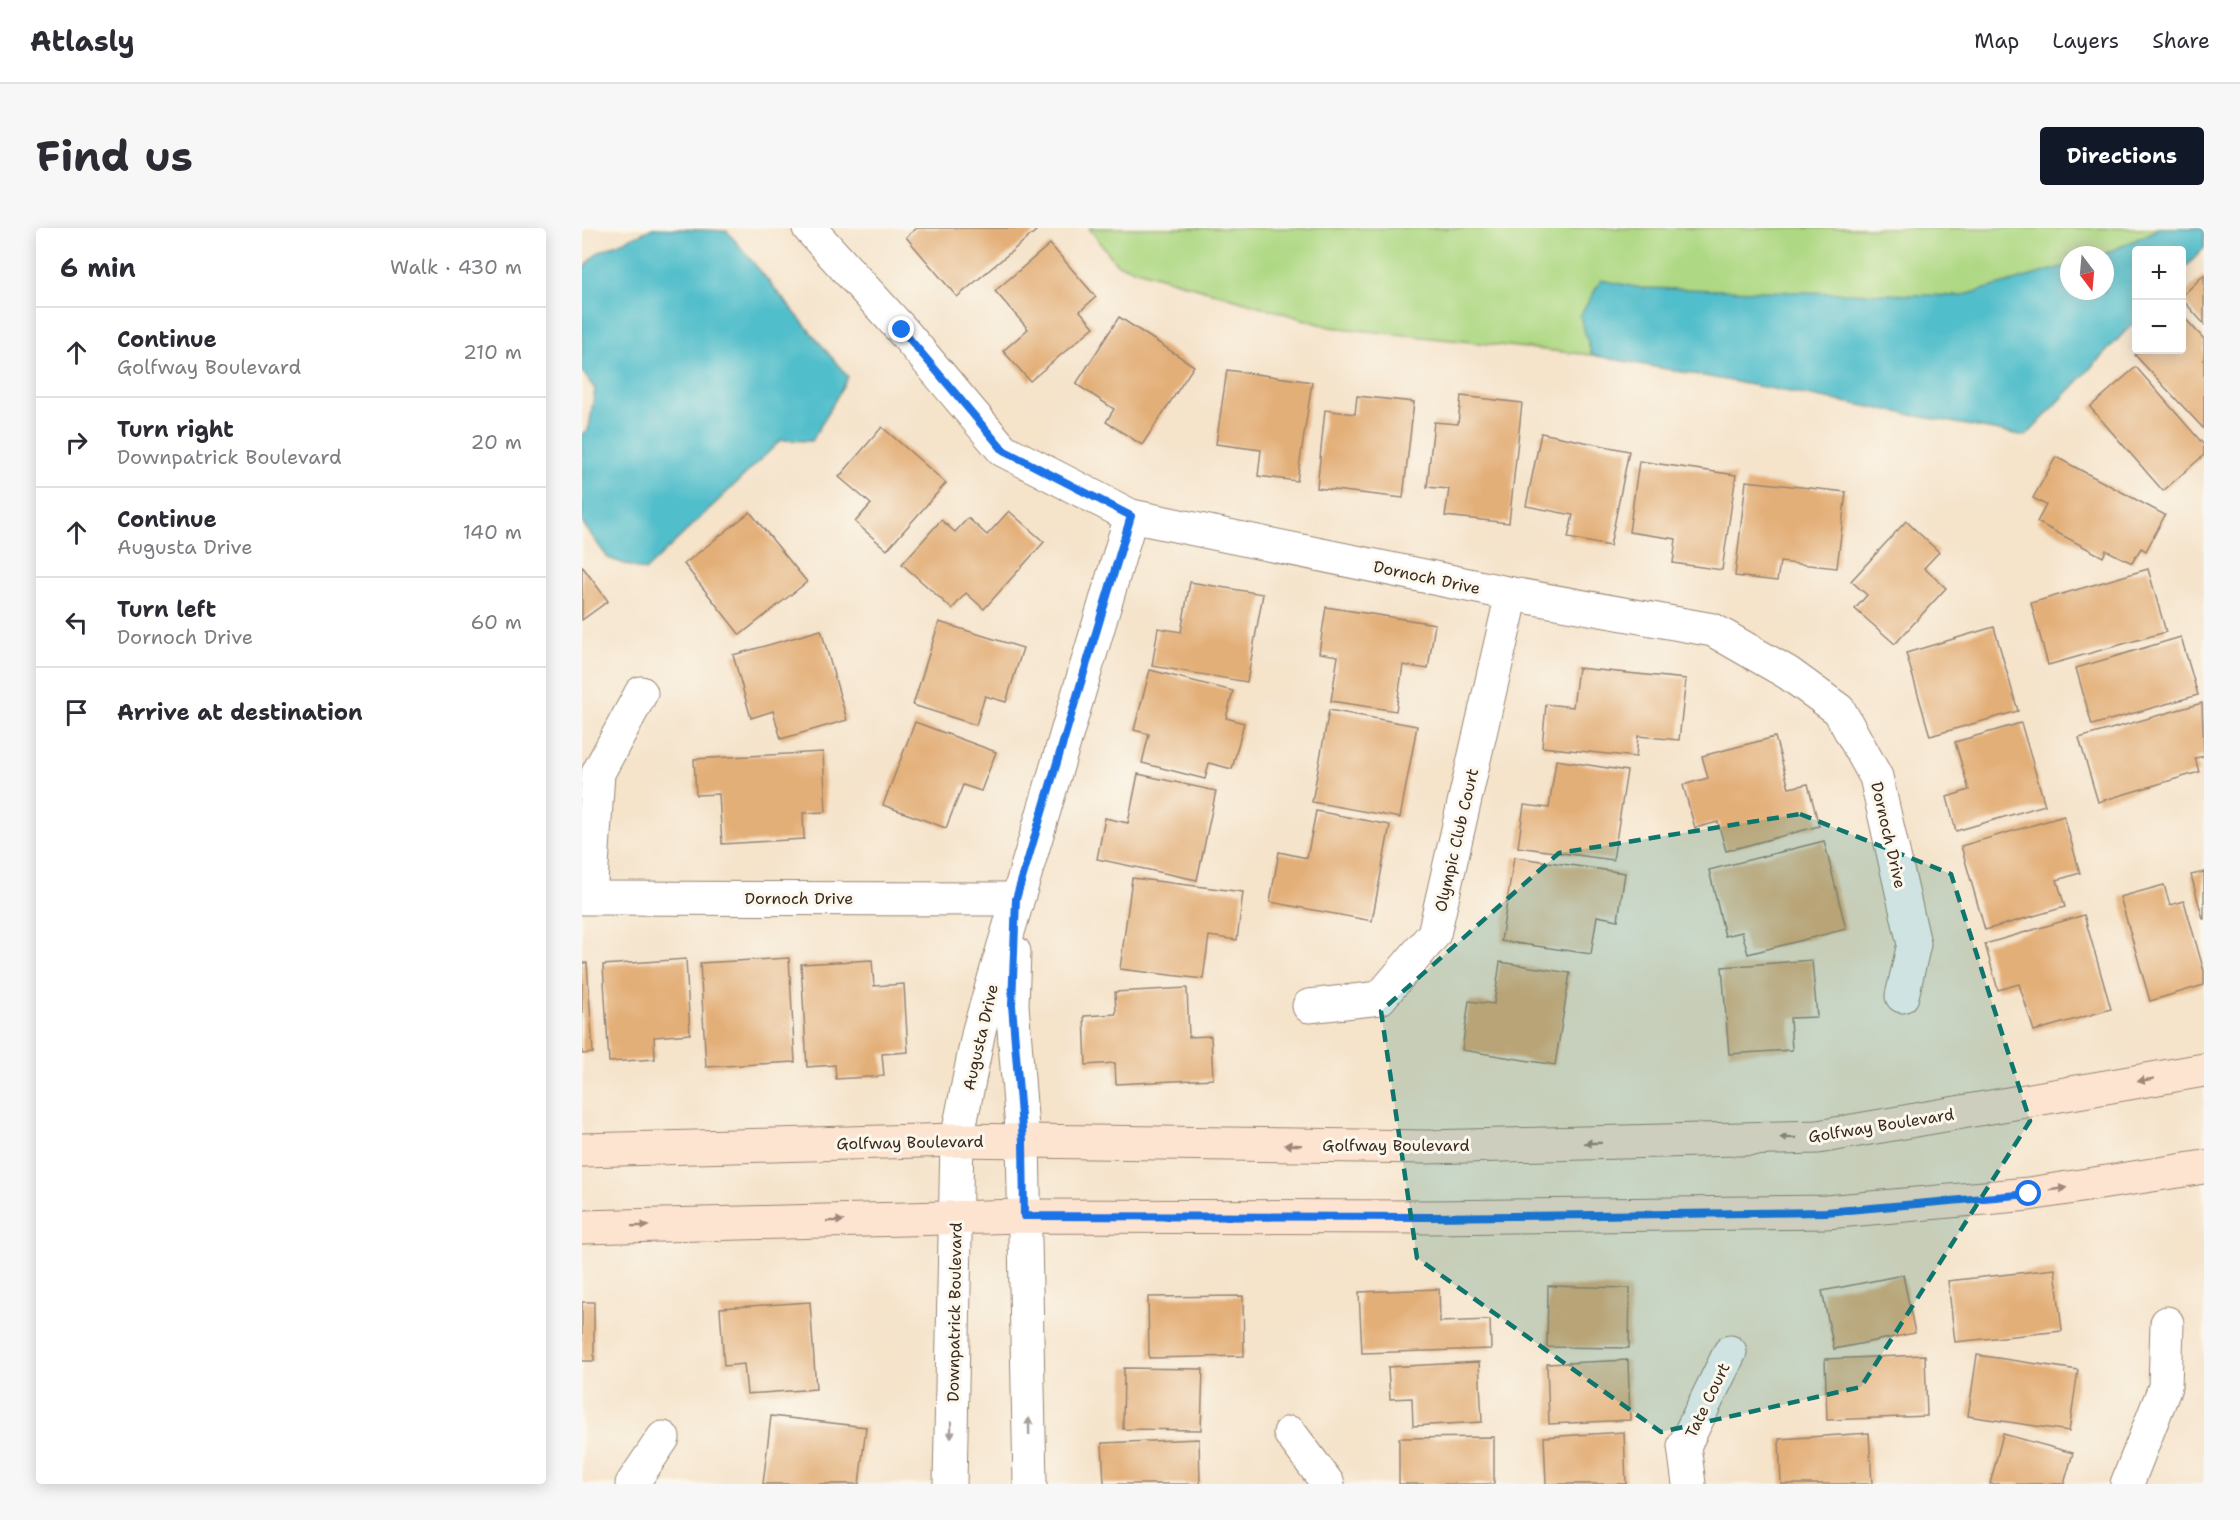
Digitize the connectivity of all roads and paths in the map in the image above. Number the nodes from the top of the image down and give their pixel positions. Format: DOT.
graph roads {
  1 [pos="809,228"];
  2 [pos="1131,516"];
  3 [pos="1512,594"];
  4 [pos="641,693"];
  5 [pos="586,897"];
  6 [pos="1016,899"];
  7 [pos="1902,996"];
  8 [pos="1309,1006"];
  9 [pos="2204,1070"];
  10 [pos="957,1140"];
  11 [pos="1023,1141"];
  12 [pos="582,1150"];
  13 [pos="2204,1167"];
  14 [pos="1024,1216"];
  15 [pos="956,1219"];
  16 [pos="582,1227"];
  17 [pos="2167,1323"];
  18 [pos="1730,1352"];
  19 [pos="1290,1433"];
  20 [pos="663,1438"];
  21 [pos="632,1484"];
  22 [pos="950,1484"];
  23 [pos="1030,1484"];
  24 [pos="1328,1484"];
  25 [pos="1689,1484"];
  26 [pos="2127,1484"];
  1 -- 2 [label="street, Dornoch Drive"];
  2 -- 3 [label="street, Dornoch Drive"];
  2 -- 6 [label="street, Augusta Drive"];
  3 -- 7 [label="street, Dornoch Drive"];
  3 -- 8 [label="street, Olympic Club Court"];
  4 -- 5 [label="street"];
  5 -- 6 [label="street, Dornoch Drive"];
  6 -- 10 [label="street, Augusta Drive"];
  6 -- 11 [label="street, Augusta Drive"];
  9 -- 11 [label="street, Golfway Boulevard, one-way"];
  10 -- 11 [label="street, Golfway Boulevard"];
  10 -- 12 [label="street, Golfway Boulevard"];
  10 -- 15 [label="street, Downpatrick Boulevard"];
  11 -- 14 [label="street"];
  14 -- 13 [label="street, one-way"];
  14 -- 15 [label="street"];
  23 -- 14 [label="street, one-way"];
  16 -- 15 [label="street, one-way"];
  15 -- 22 [label="street, Downpatrick Boulevard, one-way"];
  17 -- 26 [label="street"];
  18 -- 25 [label="street, Tate Court"];
  19 -- 24 [label="street"];
  20 -- 21 [label="street"];
}
